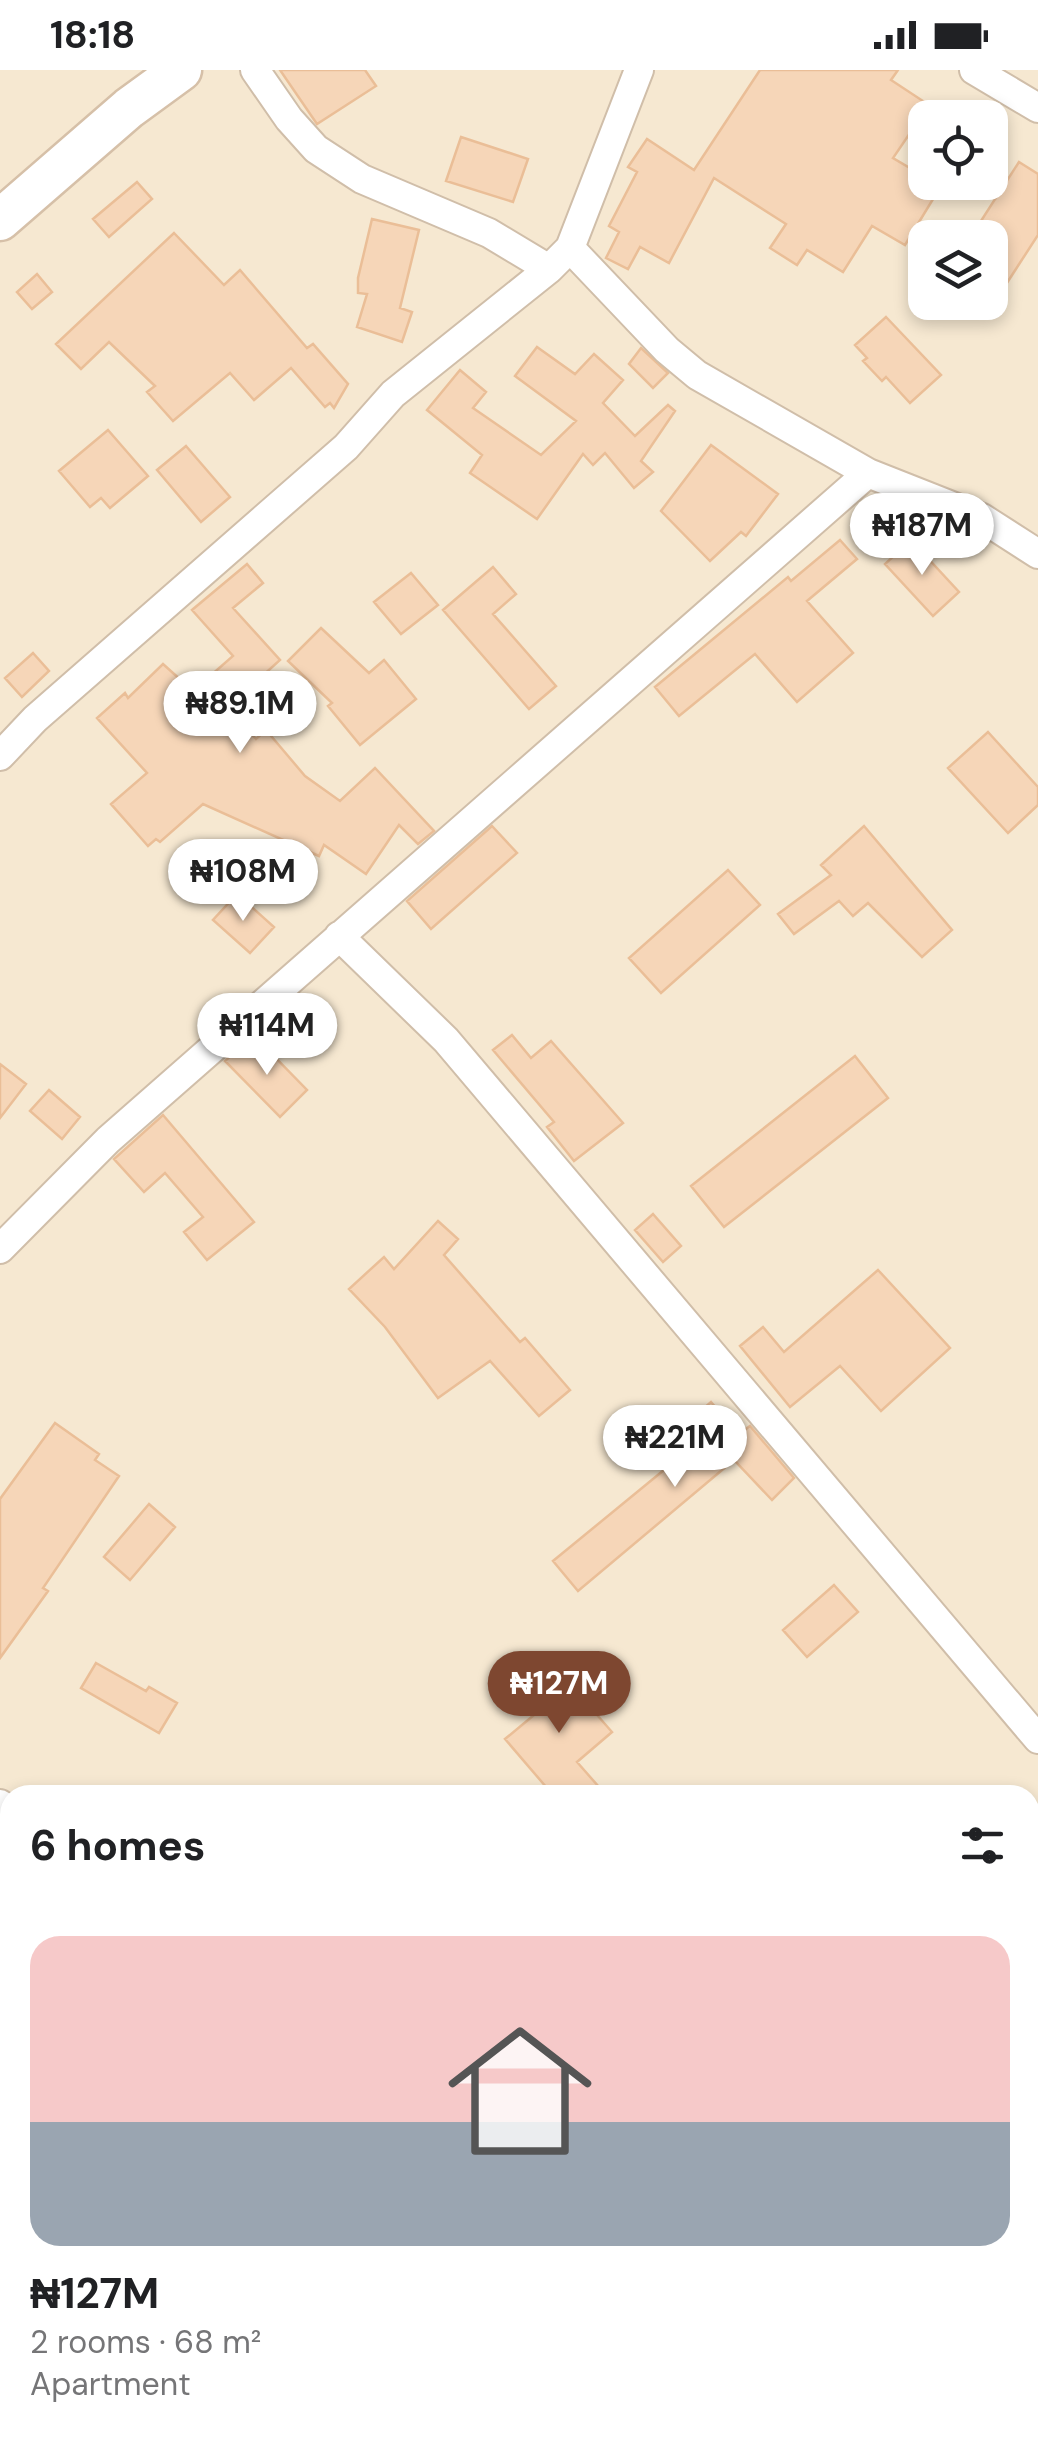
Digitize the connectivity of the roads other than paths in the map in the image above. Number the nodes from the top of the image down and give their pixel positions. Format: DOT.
graph roads {
  1 [pos="181,70"];
  2 [pos="255,70"];
  3 [pos="638,70"];
  4 [pos="974,70"];
  5 [pos="1038,108"];
  6 [pos="0,220"];
  7 [pos="570,248"];
  8 [pos="549,270"];
  9 [pos="868,473"];
  10 [pos="1038,554"];
  11 [pos="0,756"];
  12 [pos="339,936"];
  13 [pos="0,1250"];
  14 [pos="1038,1739"];
  1 -- 6 [label="street"];
  2 -- 8 [label="street"];
  3 -- 7 [label="street"];
  4 -- 5 [label="street"];
  7 -- 8 [label="street"];
  7 -- 9 [label="street"];
  8 -- 11 [label="street"];
  9 -- 10 [label="street"];
  9 -- 12 [label="street"];
  12 -- 13 [label="street"];
  12 -- 14 [label="street"];
}
